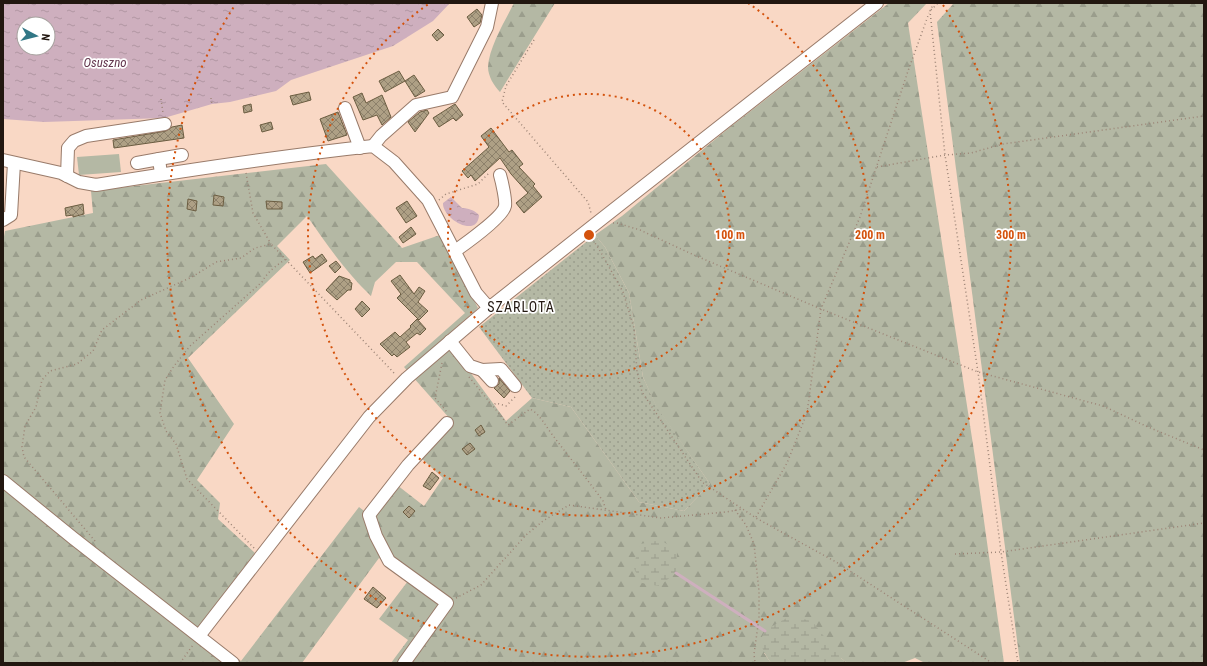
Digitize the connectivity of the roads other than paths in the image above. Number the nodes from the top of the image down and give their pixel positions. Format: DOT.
graph roads {
  1 [pos="492,3"];
  2 [pos="877,3"];
  3 [pos="345,108"];
  4 [pos="162,122"];
  5 [pos="373,146"];
  6 [pos="360,148"];
  7 [pos="182,155"];
  8 [pos="159,159"];
  9 [pos="8,162"];
  10 [pos="137,163"];
  11 [pos="497,172"];
  12 [pos="160,174"];
  13 [pos="67,176"];
  14 [pos="3,220"];
  15 [pos="455,251"];
  16 [pos="489,308"];
  17 [pos="448,343"];
  18 [pos="482,370"];
  19 [pos="492,382"];
  20 [pos="515,386"];
  21 [pos="447,423"];
  22 [pos="3,481"];
  23 [pos="199,636"];
  24 [pos="233,663"];
  25 [pos="404,663"];
  1 -- 5 [label="street"];
  2 -- 16 [label="street"];
  3 -- 6 [label="street"];
  4 -- 13 [label="street"];
  5 -- 6 [label="street"];
  5 -- 15 [label="street"];
  6 -- 12 [label="street"];
  7 -- 8 [label="street"];
  8 -- 10 [label="street"];
  8 -- 12 [label="street"];
  9 -- 13 [label="street"];
  9 -- 14 [label="street"];
  11 -- 15 [label="street"];
  12 -- 13 [label="street"];
  15 -- 16 [label="street"];
  16 -- 17 [label="street"];
  17 -- 18 [label="street"];
  17 -- 23 [label="street"];
  18 -- 19 [label="street"];
  18 -- 20 [label="street"];
  21 -- 25 [label="street"];
  22 -- 23 [label="street"];
  23 -- 24 [label="street"];
}
